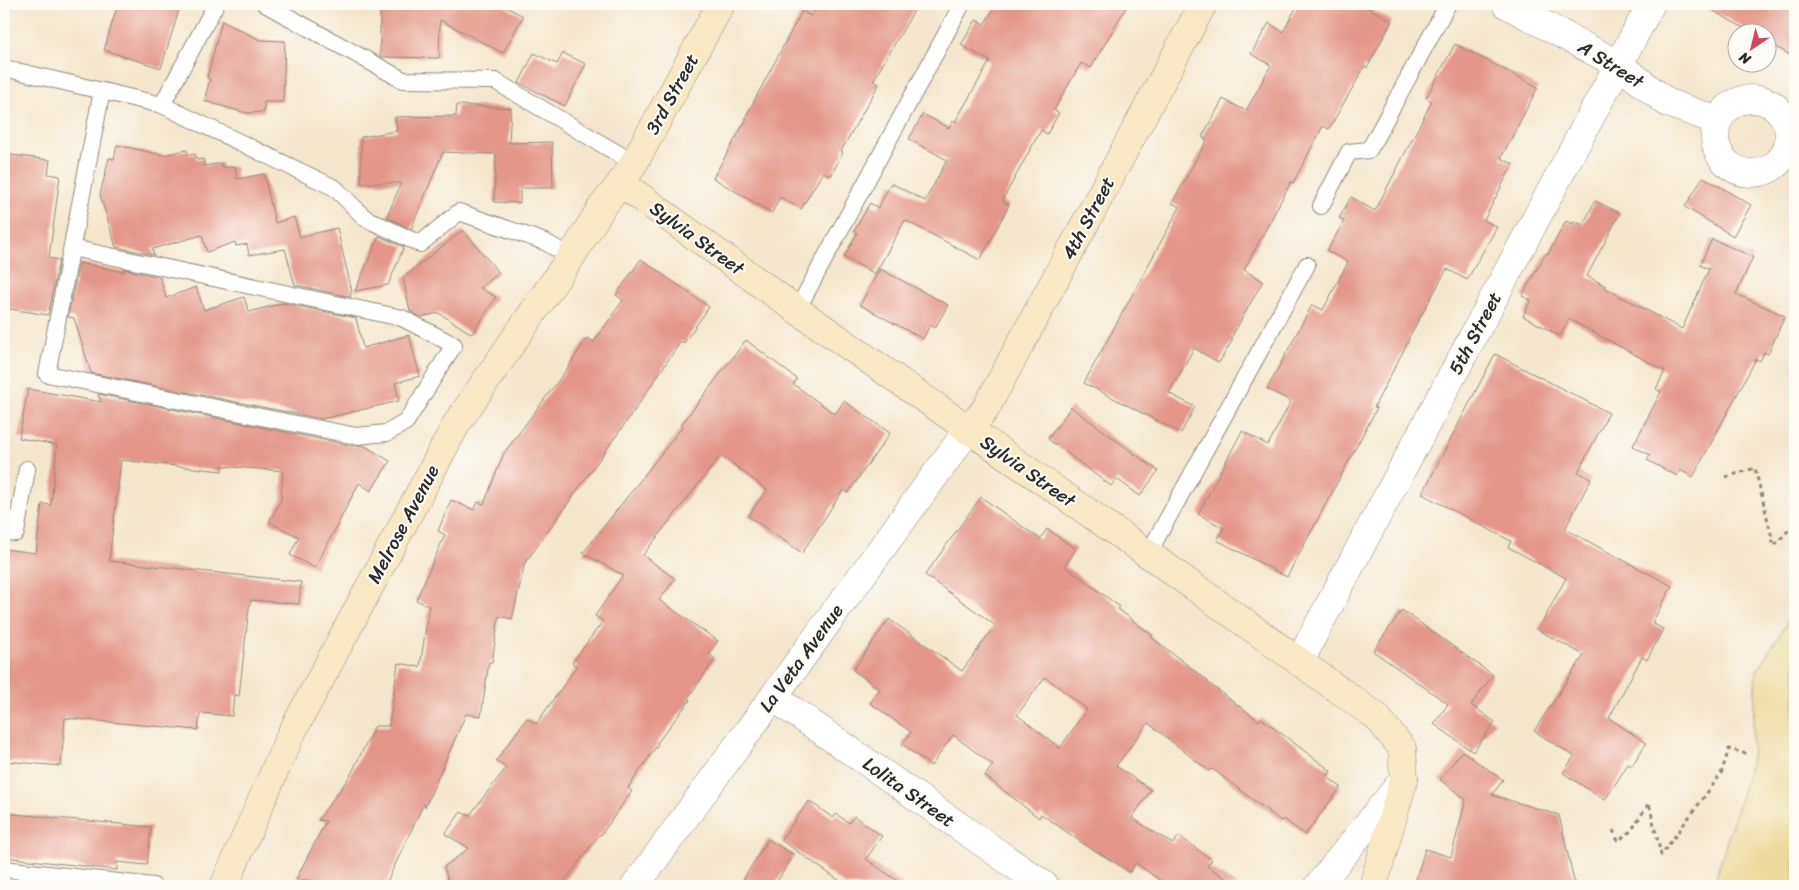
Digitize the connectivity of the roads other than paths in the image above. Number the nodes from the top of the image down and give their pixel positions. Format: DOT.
graph roads {
  1 [pos="216,4"];
  2 [pos="265,4"];
  3 [pos="721,4"];
  4 [pos="962,4"];
  5 [pos="1204,4"];
  6 [pos="1448,4"];
  7 [pos="1506,4"];
  8 [pos="1652,4"];
  9 [pos="1618,65"];
  10 [pos="4,68"];
  11 [pos="102,91"];
  12 [pos="162,105"];
  13 [pos="1718,121"];
  14 [pos="628,173"];
  15 [pos="1320,206"];
  16 [pos="72,248"];
  17 [pos="571,257"];
  18 [pos="1308,265"];
  19 [pos="797,310"];
  20 [pos="968,430"];
  21 [pos="27,470"];
  22 [pos="4,532"];
  23 [pos="1148,554"];
  24 [pos="1300,663"];
  25 [pos="773,697"];
  26 [pos="1404,780"];
  27 [pos="4,869"];
  28 [pos="152,886"];
  29 [pos="224,886"];
  30 [pos="635,886"];
  31 [pos="1045,886"];
  32 [pos="1318,886"];
  33 [pos="1373,886"];
  1 -- 12 [label="lane"];
  2 -- 14 [label="lane"];
  3 -- 14 [label="street, 3rd Street"];
  4 -- 19 [label="lane"];
  5 -- 20 [label="street, 4th Street"];
  6 -- 15 [label="lane"];
  7 -- 9 [label="street, A Street"];
  8 -- 9 [label="street, 5th Street"];
  9 -- 13 [label="street, A Street"];
  9 -- 24 [label="street, 5th Street"];
  10 -- 11 [label="lane"];
  11 -- 12 [label="lane"];
  11 -- 16 [label="lane"];
  12 -- 17 [label="lane"];
  14 -- 17 [label="street, Melrose Avenue"];
  14 -- 19 [label="street, Sylvia Street"];
  16 -- 16 [label="lane"];
  17 -- 29 [label="street, Melrose Avenue"];
  18 -- 23 [label="lane"];
  19 -- 20 [label="street, Sylvia Street"];
  20 -- 23 [label="street, Sylvia Street"];
  20 -- 25 [label="street, La Veta Avenue"];
  21 -- 22 [label="lane"];
  23 -- 24 [label="street, Sylvia Street"];
  24 -- 26 [label="street, Sylvia Street"];
  25 -- 30 [label="street, La Veta Avenue"];
  25 -- 31 [label="street, Lolita Street"];
  26 -- 32 [label="street"];
  26 -- 33 [label="street, Sylvia Street"];
  27 -- 28 [label="lane"];
}
